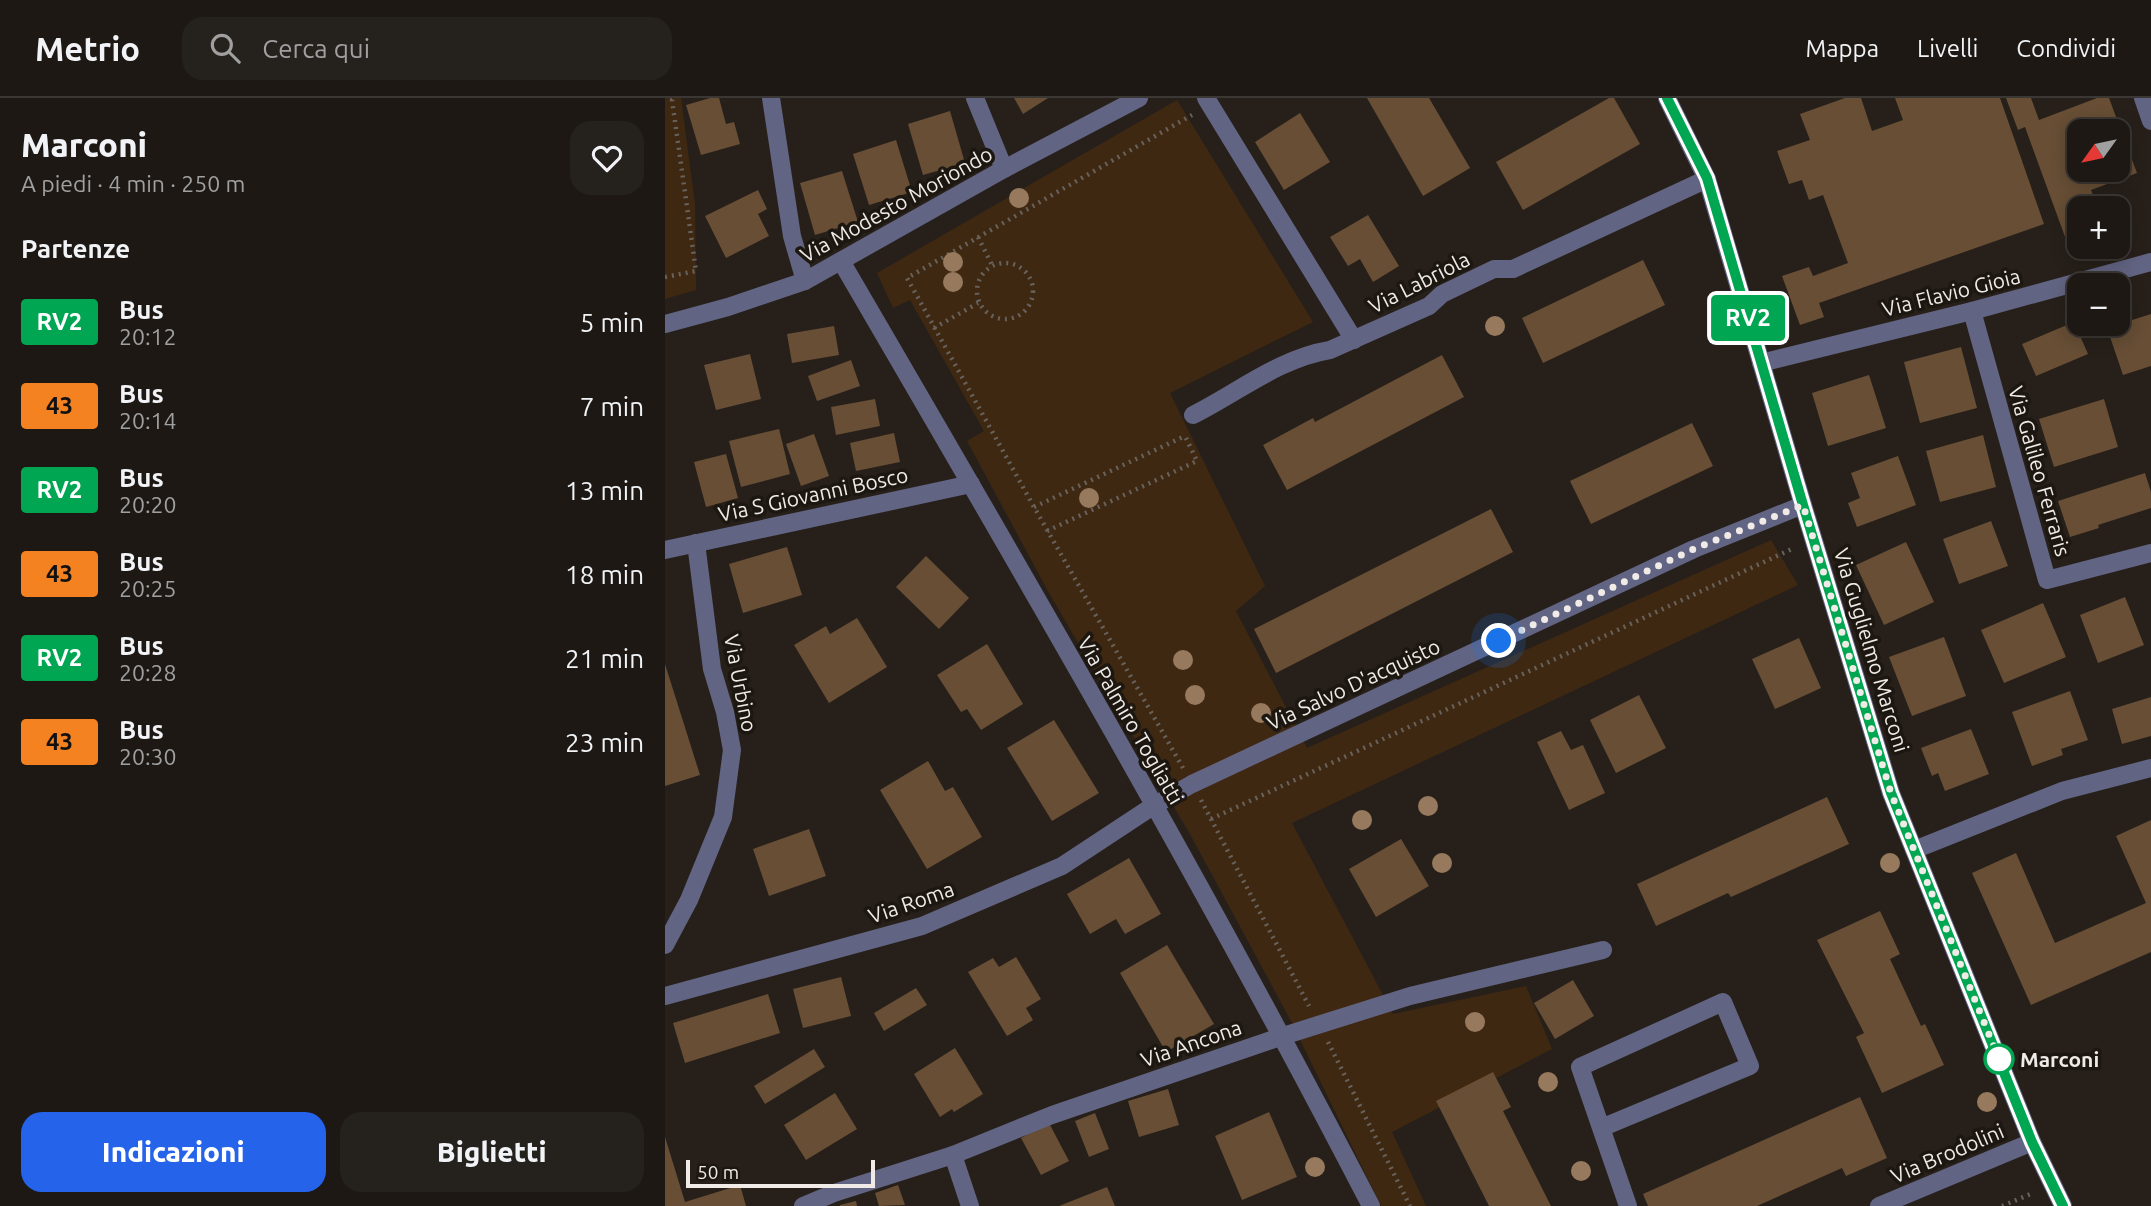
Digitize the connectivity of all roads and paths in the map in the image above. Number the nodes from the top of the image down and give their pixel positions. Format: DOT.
graph roads {
  1 [pos="675,98"];
  2 [pos="771,98"];
  3 [pos="975,98"];
  4 [pos="1139,98"];
  5 [pos="1667,98"];
  6 [pos="2143,98"];
  7 [pos="1207,99"];
  8 [pos="2151,121"];
  9 [pos="1004,169"];
  10 [pos="1707,178"];
  11 [pos="978,237"];
  12 [pos="841,261"];
  13 [pos="2151,262"];
  14 [pos="992,265"];
  15 [pos="665,277"];
  16 [pos="805,281"];
  17 [pos="978,303"];
  18 [pos="1972,311"];
  19 [pos="665,324"];
  20 [pos="934,328"];
  21 [pos="1354,340"];
  22 [pos="1761,363"];
  23 [pos="1193,415"];
  24 [pos="1185,436"];
  25 [pos="971,484"];
  26 [pos="1803,505"];
  27 [pos="1034,507"];
  28 [pos="1047,531"];
  29 [pos="1814,539"];
  30 [pos="697,543"];
  31 [pos="665,550"];
  32 [pos="2151,553"];
  33 [pos="2151,768"];
  34 [pos="1192,784"];
  35 [pos="1153,806"];
  36 [pos="1211,818"];
  37 [pos="1914,850"];
  38 [pos="665,945"];
  39 [pos="1603,950"];
  40 [pos="665,996"];
  41 [pos="1320,1026"];
  42 [pos="1283,1036"];
  43 [pos="1601,1128"];
  44 [pos="2032,1142"];
  45 [pos="953,1154"];
  46 [pos="2053,1184"];
  47 [pos="803,1206"];
  48 [pos="970,1206"];
  49 [pos="1371,1206"];
  50 [pos="1410,1206"];
  51 [pos="1627,1206"];
  52 [pos="1879,1206"];
  53 [pos="2002,1206"];
  54 [pos="2063,1206"];
  1 -- 15 [label="path"];
  2 -- 16 [label="street"];
  3 -- 9 [label="street"];
  4 -- 9 [label="street, Via Modesto Moriondo"];
  5 -- 10 [label="street, Via Guglielmo Marconi"];
  6 -- 8 [label="street"];
  7 -- 11 [label="path"];
  7 -- 21 [label="street"];
  9 -- 12 [label="street, Via Modesto Moriondo"];
  10 -- 21 [label="street, Via Labriola"];
  10 -- 22 [label="street, Via Guglielmo Marconi"];
  11 -- 14 [label="path"];
  11 -- 20 [label="path"];
  12 -- 16 [label="street, Via Modesto Moriondo"];
  12 -- 25 [label="street, Via Palmiro Togliatti"];
  13 -- 18 [label="street, Via Flavio Gioia"];
  14 -- 17 [label="path"];
  14 -- 17 [label="path"];
  16 -- 19 [label="street, Via Modesto Moriondo"];
  17 -- 20 [label="path"];
  18 -- 22 [label="street, Via Flavio Gioia"];
  18 -- 32 [label="street, Via Galileo Ferraris"];
  20 -- 27 [label="path"];
  21 -- 23 [label="street, Via Labriola"];
  22 -- 26 [label="street, Via Guglielmo Marconi"];
  23 -- 24 [label="path"];
  24 -- 27 [label="path"];
  24 -- 28 [label="path"];
  25 -- 30 [label="street, Via S Giovanni Bosco"];
  25 -- 35 [label="street, Via Palmiro Togliatti"];
  26 -- 29 [label="street, Via Guglielmo Marconi"];
  26 -- 34 [label="street, Via Salvo D'acquisto"];
  27 -- 28 [label="path"];
  28 -- 34 [label="path"];
  29 -- 36 [label="path"];
  29 -- 37 [label="street, Via Guglielmo Marconi"];
  30 -- 31 [label="street, Via S Giovanni Bosco"];
  30 -- 38 [label="street, Via Urbino"];
  33 -- 37 [label="street"];
  34 -- 35 [label="street, Via Salvo D'acquisto"];
  34 -- 36 [label="path"];
  35 -- 40 [label="street, Via Roma"];
  35 -- 42 [label="street, Via Palmiro Togliatti"];
  36 -- 41 [label="path"];
  37 -- 44 [label="street, Via Guglielmo Marconi"];
  39 -- 41 [label="street, Via Ancona"];
  41 -- 42 [label="street, Via Ancona"];
  41 -- 50 [label="path"];
  42 -- 45 [label="street, Via Ancona"];
  42 -- 49 [label="street, Via Palmiro Togliatti"];
  43 -- 43 [label="street"];
  43 -- 51 [label="street"];
  44 -- 46 [label="street, Via Guglielmo Marconi"];
  44 -- 52 [label="street, Via Brodolini"];
  45 -- 47 [label="street, Via Ancona"];
  45 -- 48 [label="street"];
  46 -- 53 [label="path"];
  46 -- 54 [label="street, Via Guglielmo Marconi"];
}
